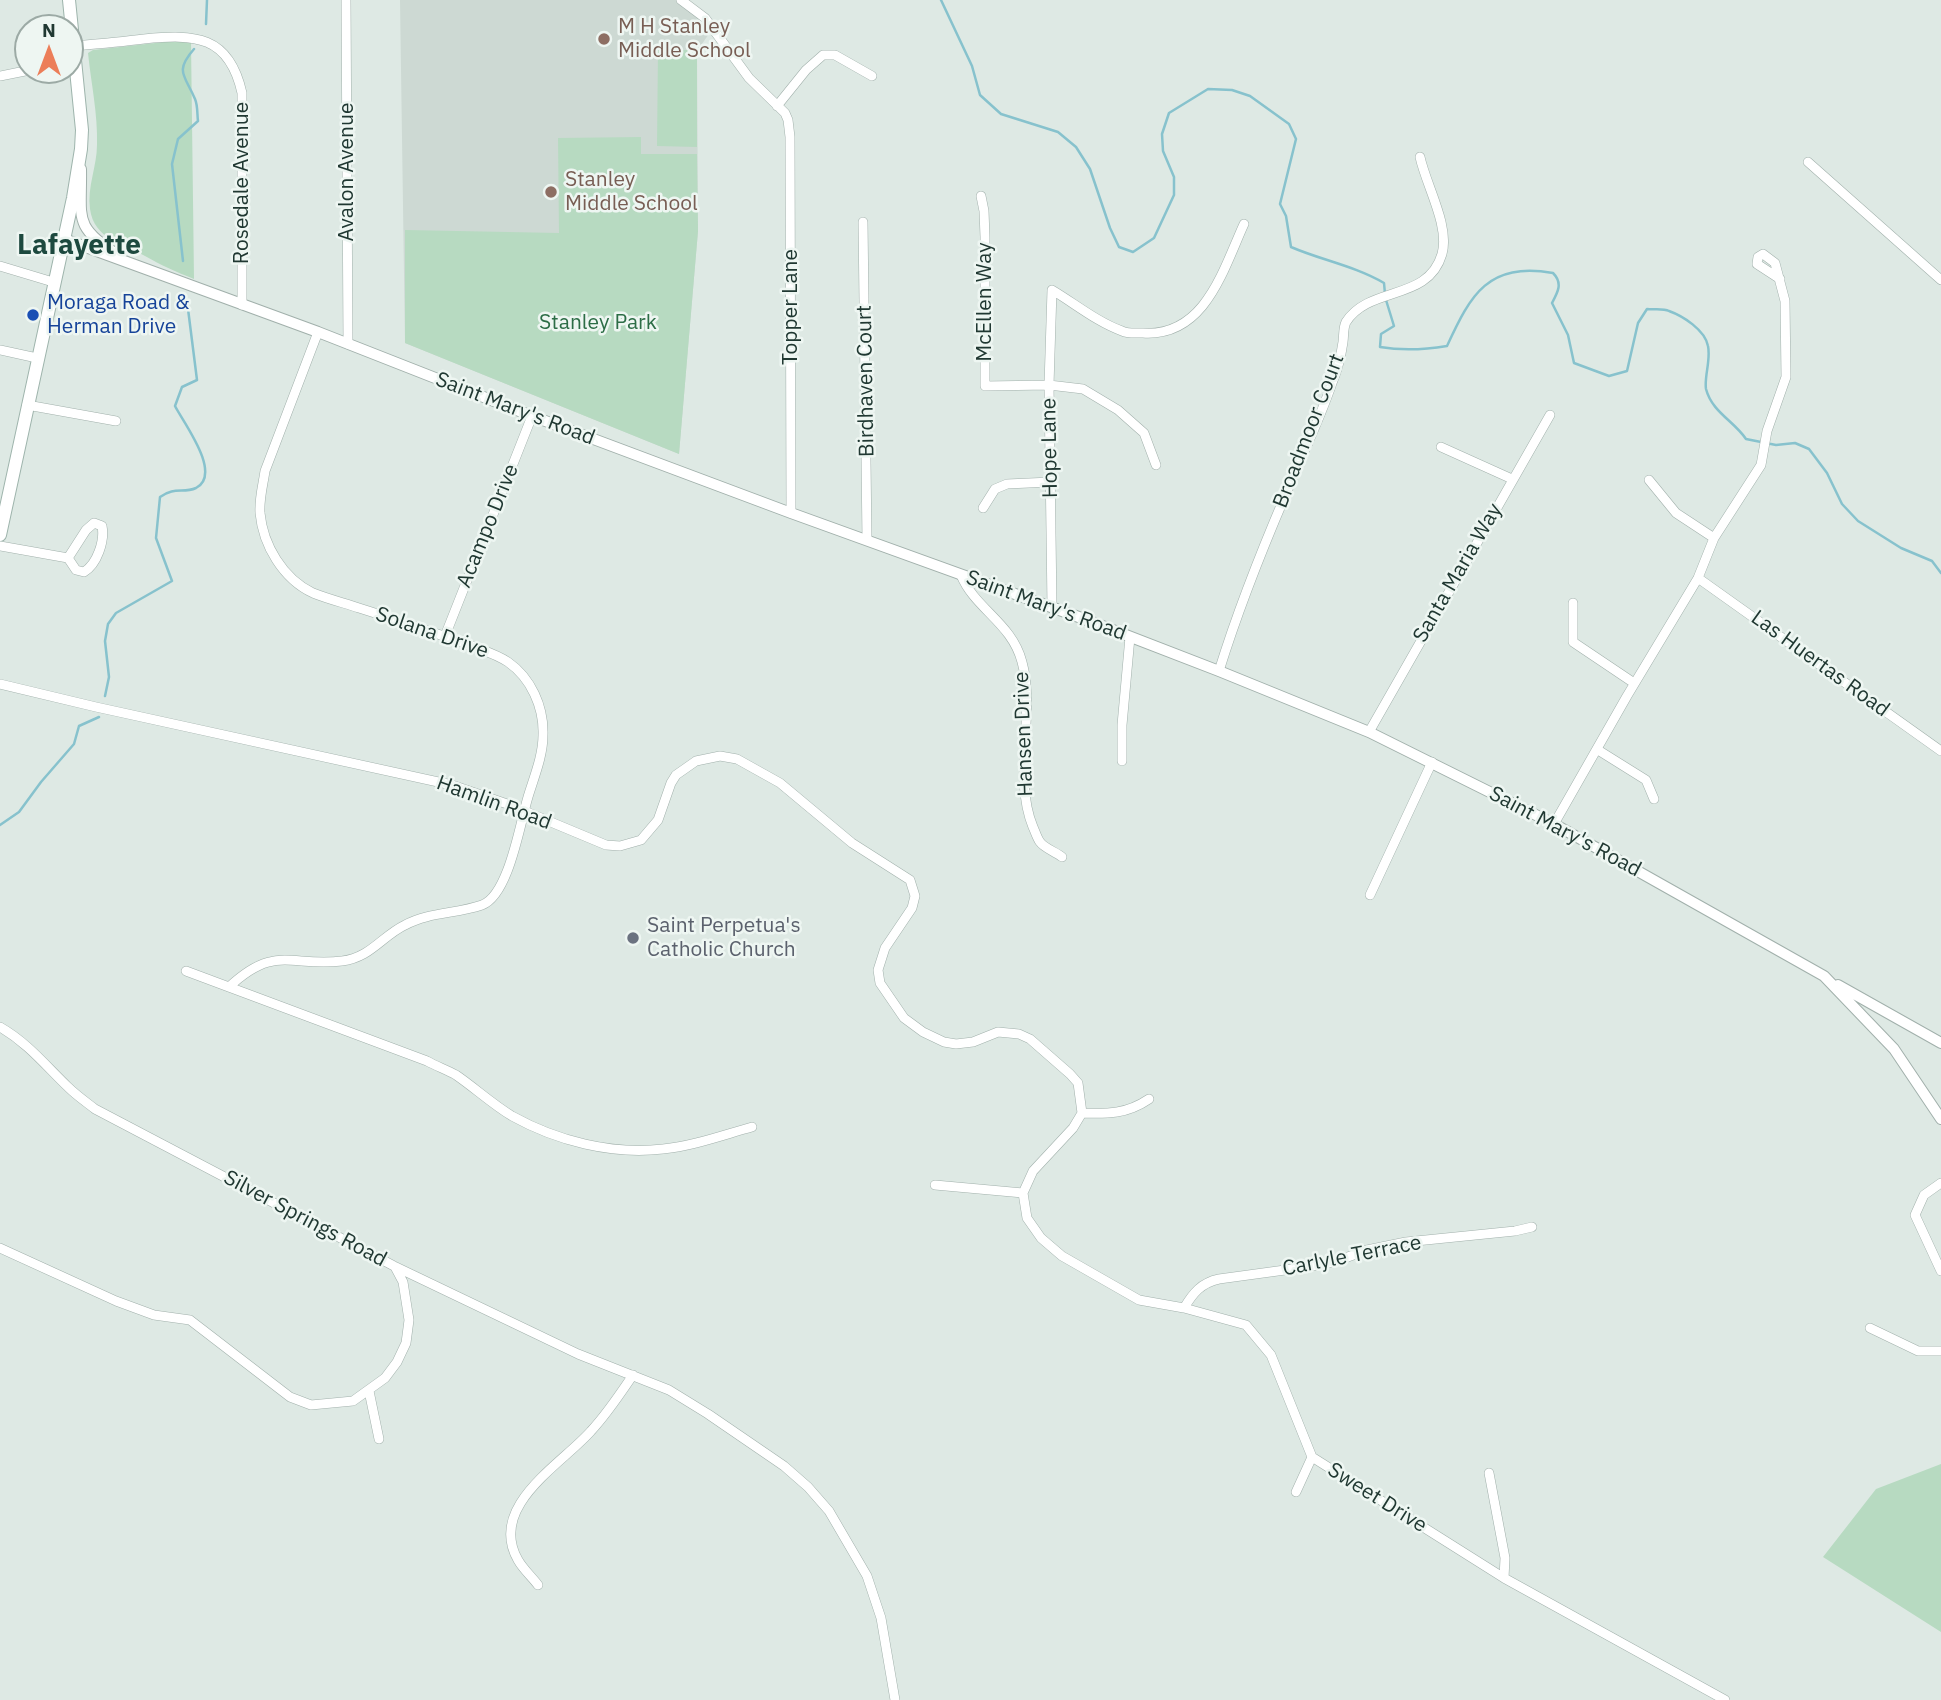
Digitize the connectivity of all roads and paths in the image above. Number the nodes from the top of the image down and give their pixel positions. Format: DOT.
graph roads {
  1 [pos="346,0"];
  2 [pos="681,0"];
  3 [pos="84,45"];
  4 [pos="872,76"];
  5 [pos="76,84"];
  6 [pos="777,106"];
  7 [pos="81,149"];
  8 [pos="1420,157"];
  9 [pos="1808,162"];
  10 [pos="981,196"];
  11 [pos="863,222"];
  12 [pos="1244,224"];
  13 [pos="64,239"];
  14 [pos="0,266"];
  15 [pos="138,268"];
  16 [pos="1780,279"];
  17 [pos="1941,280"];
  18 [pos="53,282"];
  19 [pos="242,305"];
  20 [pos="318,332"];
  21 [pos="348,344"];
  22 [pos="0,350"];
  23 [pos="37,358"];
  24 [pos="1049,385"];
  25 [pos="27,405"];
  26 [pos="1550,415"];
  27 [pos="532,416"];
  28 [pos="116,421"];
  29 [pos="1441,447"];
  30 [pos="1156,465"];
  31 [pos="1512,479"];
  32 [pos="1649,480"];
  33 [pos="1051,482"];
  34 [pos="983,508"];
  35 [pos="791,513"];
  36 [pos="0,535"];
  37 [pos="1714,538"];
  38 [pos="867,540"];
  39 [pos="0,546"];
  40 [pos="68,558"];
  41 [pos="961,575"];
  42 [pos="1698,578"];
  43 [pos="1573,603"];
  44 [pos="1052,607"];
  45 [pos="445,636"];
  46 [pos="1130,637"];
  47 [pos="1219,671"];
  48 [pos="1634,683"];
  49 [pos="0,684"];
  50 [pos="1369,732"];
  51 [pos="1598,750"];
  52 [pos="1941,751"];
  53 [pos="1122,761"];
  54 [pos="1432,762"];
  55 [pos="1654,799"];
  56 [pos="524,811"];
  57 [pos="1554,824"];
  58 [pos="1062,857"];
  59 [pos="1370,895"];
  60 [pos="186,971"];
  61 [pos="1824,976"];
  62 [pos="229,988"];
  63 [pos="0,1027"];
  64 [pos="1941,1042"];
  65 [pos="1149,1099"];
  66 [pos="1082,1113"];
  67 [pos="1941,1119"];
  68 [pos="752,1127"];
  69 [pos="1941,1183"];
  70 [pos="935,1185"];
  71 [pos="1023,1193"];
  72 [pos="1532,1227"];
  73 [pos="0,1248"];
  74 [pos="394,1266"];
  75 [pos="1941,1271"];
  76 [pos="1184,1308"];
  77 [pos="1870,1328"];
  78 [pos="1941,1350"];
  79 [pos="633,1375"];
  80 [pos="369,1391"];
  81 [pos="379,1440"];
  82 [pos="1312,1457"];
  83 [pos="1489,1473"];
  84 [pos="1296,1492"];
  85 [pos="1504,1578"];
  86 [pos="538,1585"];
  87 [pos="895,1700"];
  88 [pos="1725,1700"];
  1 -- 21 [label="street, Avalon Avenue"];
  2 -- 6 [label="street"];
  3 -- 19 [label="street, Rosedale Avenue"];
  4 -- 6 [label="street"];
  5 -- 7 [label="main road"];
  6 -- 35 [label="street, Topper Lane"];
  7 -- 13 [label="main road"];
  7 -- 15 [label="street"];
  8 -- 47 [label="street, Broadmoor Court"];
  9 -- 17 [label="street"];
  10 -- 24 [label="street, McEllen Way"];
  11 -- 38 [label="street, Birdhaven Court"];
  12 -- 24 [label="street, Hope Lane"];
  13 -- 15 [label="street, Saint Mary's Road"];
  13 -- 18 [label="main road"];
  14 -- 18 [label="street"];
  15 -- 19 [label="street, Saint Mary's Road"];
  16 -- 37 [label="street"];
  18 -- 23 [label="main road"];
  19 -- 20 [label="street, Saint Mary's Road"];
  20 -- 21 [label="street, Saint Mary's Road"];
  20 -- 45 [label="street, Solana Drive"];
  21 -- 27 [label="street, Saint Mary's Road"];
  22 -- 23 [label="street"];
  23 -- 25 [label="main road"];
  24 -- 30 [label="street"];
  24 -- 33 [label="street, Hope Lane"];
  25 -- 28 [label="street"];
  25 -- 36 [label="main road"];
  26 -- 31 [label="street, Santa Maria Way"];
  27 -- 35 [label="street, Saint Mary's Road"];
  27 -- 45 [label="street, Acampo Drive"];
  29 -- 31 [label="street"];
  31 -- 50 [label="street, Santa Maria Way"];
  32 -- 37 [label="street"];
  33 -- 34 [label="street"];
  33 -- 44 [label="street, Hope Lane"];
  35 -- 38 [label="street, Saint Mary's Road"];
  37 -- 42 [label="street"];
  38 -- 41 [label="street, Saint Mary's Road"];
  39 -- 40 [label="street"];
  40 -- 40 [label="street"];
  41 -- 44 [label="street, Saint Mary's Road"];
  41 -- 58 [label="street, Hansen Drive"];
  42 -- 48 [label="street"];
  42 -- 52 [label="street, Las Huertas Road"];
  43 -- 48 [label="street"];
  44 -- 46 [label="street, Saint Mary's Road"];
  45 -- 56 [label="street, Solana Drive"];
  46 -- 47 [label="street, Saint Mary's Road"];
  46 -- 53 [label="street"];
  47 -- 50 [label="street, Saint Mary's Road"];
  48 -- 51 [label="street"];
  49 -- 56 [label="street, Hamlin Road"];
  50 -- 54 [label="street, Saint Mary's Road"];
  51 -- 55 [label="street"];
  51 -- 57 [label="street"];
  54 -- 57 [label="street, Saint Mary's Road"];
  54 -- 59 [label="street"];
  56 -- 62 [label="street, Solana Drive"];
  56 -- 66 [label="street, Hamlin Road"];
  57 -- 61 [label="street, Saint Mary's Road"];
  60 -- 62 [label="street"];
  61 -- 64 [label="street"];
  61 -- 67 [label="street, Saint Mary's Road"];
  62 -- 68 [label="street"];
  63 -- 74 [label="street, Silver Springs Road"];
  65 -- 66 [label="street"];
  66 -- 71 [label="street"];
  69 -- 75 [label="street"];
  70 -- 71 [label="street"];
  71 -- 76 [label="street, Sweet Drive"];
  72 -- 76 [label="street, Carlyle Terrace"];
  73 -- 80 [label="street"];
  74 -- 79 [label="street, Silver Springs Road"];
  74 -- 80 [label="street"];
  76 -- 82 [label="street, Sweet Drive"];
  77 -- 78 [label="street"];
  79 -- 86 [label="street"];
  79 -- 87 [label="street, Silver Springs Road"];
  80 -- 81 [label="street"];
  82 -- 84 [label="street"];
  82 -- 85 [label="street, Sweet Drive"];
  83 -- 85 [label="street"];
  85 -- 88 [label="street, Sweet Drive"];
}
